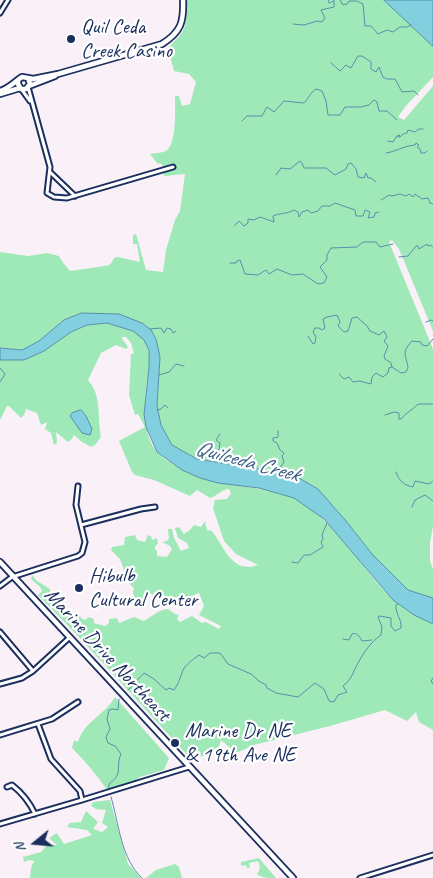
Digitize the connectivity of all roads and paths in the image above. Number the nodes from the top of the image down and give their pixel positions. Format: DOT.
graph roads {
  1 [pos="8,0"];
  2 [pos="183,0"];
  3 [pos="0,13"];
  4 [pos="58,74"];
  5 [pos="28,78"];
  6 [pos="18,81"];
  7 [pos="29,86"];
  8 [pos="21,88"];
  9 [pos="0,93"];
  10 [pos="32,104"];
  11 [pos="173,167"];
  12 [pos="50,172"];
  13 [pos="75,196"];
  14 [pos="78,486"];
  15 [pos="156,507"];
  16 [pos="81,525"];
  17 [pos="0,562"];
  18 [pos="12,577"];
  19 [pos="0,586"];
  20 [pos="0,632"];
  21 [pos="69,638"];
  22 [pos="33,671"];
  23 [pos="0,684"];
  24 [pos="78,702"];
  25 [pos="38,724"];
  26 [pos="0,735"];
  27 [pos="189,767"];
  28 [pos="7,788"];
  29 [pos="82,800"];
  30 [pos="34,814"];
  31 [pos="0,824"];
  32 [pos="433,855"];
  33 [pos="293,878"];
  34 [pos="360,878"];
  1 -- 3 [label="street"];
  2 -- 4 [label="main road"];
  4 -- 5 [label="main road"];
  4 -- 7 [label="main road"];
  5 -- 6 [label="main road"];
  5 -- 7 [label="main road"];
  6 -- 8 [label="main road"];
  6 -- 9 [label="main road"];
  7 -- 8 [label="main road"];
  7 -- 10 [label="street"];
  8 -- 9 [label="main road"];
  8 -- 10 [label="street"];
  10 -- 12 [label="street"];
  11 -- 13 [label="street"];
  12 -- 13 [label="street"];
  12 -- 13 [label="street"];
  14 -- 16 [label="street"];
  15 -- 16 [label="street"];
  16 -- 18 [label="street"];
  17 -- 18 [label="main road, Marine Drive Northeast"];
  18 -- 19 [label="street"];
  18 -- 21 [label="main road, Marine Drive Northeast"];
  20 -- 22 [label="street"];
  21 -- 22 [label="street"];
  21 -- 27 [label="main road, Marine Drive Northeast"];
  22 -- 23 [label="street"];
  24 -- 25 [label="street"];
  25 -- 26 [label="street"];
  25 -- 29 [label="street"];
  27 -- 29 [label="street"];
  27 -- 33 [label="main road, Marine Drive Northeast"];
  28 -- 30 [label="street"];
  29 -- 30 [label="street"];
  30 -- 31 [label="street"];
  32 -- 34 [label="street"];
}
